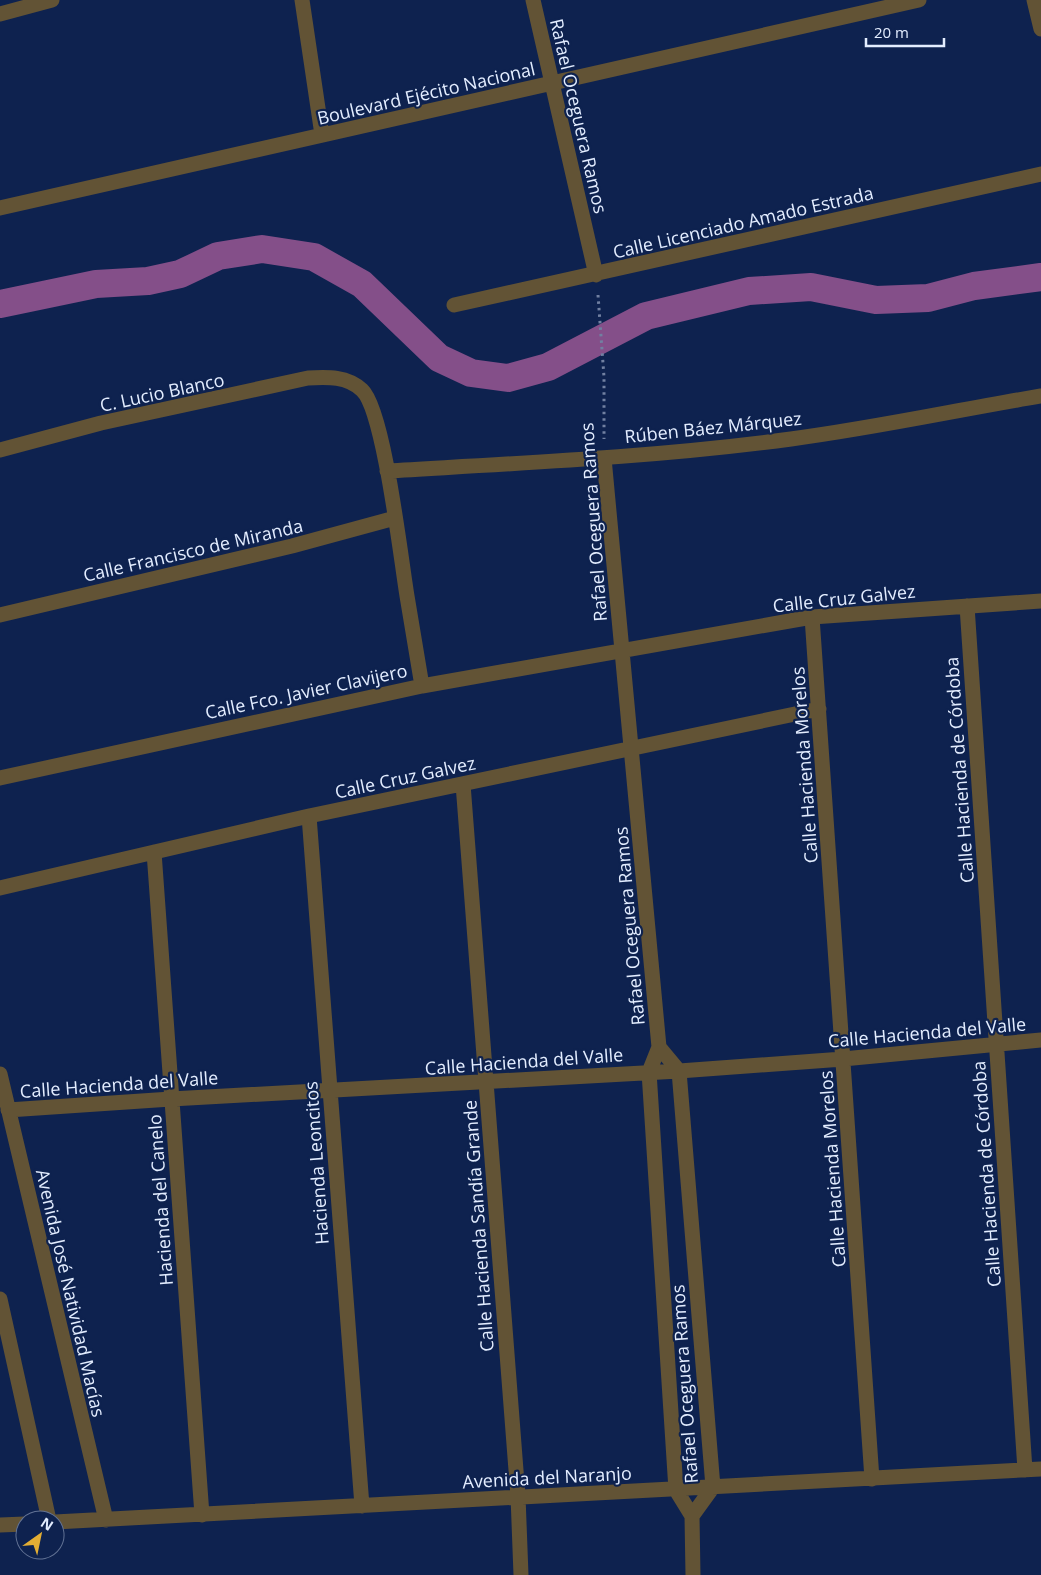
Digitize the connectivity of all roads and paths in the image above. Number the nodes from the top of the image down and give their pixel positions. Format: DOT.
graph roads {
  1 [pos="52,0"];
  2 [pos="302,0"];
  3 [pos="534,0"];
  4 [pos="920,0"];
  5 [pos="1034,0"];
  6 [pos="0,14"];
  7 [pos="1041,29"];
  8 [pos="552,84"];
  9 [pos="322,135"];
  10 [pos="1041,174"];
  11 [pos="0,208"];
  12 [pos="596,275"];
  13 [pos="454,305"];
  14 [pos="1041,396"];
  15 [pos="0,450"];
  16 [pos="604,458"];
  17 [pos="387,471"];
  18 [pos="394,518"];
  19 [pos="1041,601"];
  20 [pos="967,606"];
  21 [pos="0,615"];
  22 [pos="812,616"];
  23 [pos="622,650"];
  24 [pos="422,686"];
  25 [pos="819,709"];
  26 [pos="631,748"];
  27 [pos="0,778"];
  28 [pos="463,784"];
  29 [pos="309,816"];
  30 [pos="154,852"];
  31 [pos="0,888"];
  32 [pos="1041,1040"];
  33 [pos="996,1045"];
  34 [pos="659,1047"];
  35 [pos="843,1059"];
  36 [pos="679,1071"];
  37 [pos="649,1072"];
  38 [pos="0,1074"];
  39 [pos="486,1083"];
  40 [pos="329,1092"];
  41 [pos="171,1099"];
  42 [pos="8,1110"];
  43 [pos="0,1299"];
  44 [pos="2,1321"];
  45 [pos="1041,1469"];
  46 [pos="1025,1470"];
  47 [pos="872,1479"];
  48 [pos="713,1487"];
  49 [pos="676,1490"];
  50 [pos="518,1496"];
  51 [pos="362,1506"];
  52 [pos="47,1510"];
  53 [pos="202,1515"];
  54 [pos="692,1516"];
  55 [pos="106,1520"];
  56 [pos="65,1522"];
  57 [pos="15,1524"];
  58 [pos="0,1525"];
  59 [pos="521,1575"];
  60 [pos="693,1575"];
  1 -- 6 [label="street"];
  2 -- 9 [label="street"];
  3 -- 8 [label="street, Rafael Oceguera Ramos"];
  4 -- 8 [label="street, Boulevard Ejécito Nacional"];
  5 -- 7 [label="street"];
  8 -- 9 [label="street, Boulevard Ejécito Nacional"];
  8 -- 12 [label="street, Rafael Oceguera Ramos"];
  9 -- 11 [label="street, Boulevard Ejécito Nacional"];
  10 -- 12 [label="street, Calle Licenciado Amado Estrada"];
  12 -- 13 [label="street, Calle Licenciado Amado Estrada"];
  12 -- 16 [label="path, Rafael Oceguera Ramos"];
  14 -- 16 [label="street, Rúben Báez Márquez"];
  15 -- 17 [label="street, C. Lucio Blanco"];
  16 -- 17 [label="street, Rúben Báez Márquez"];
  16 -- 23 [label="street, Rafael Oceguera Ramos"];
  17 -- 18 [label="street"];
  18 -- 21 [label="street, Calle Francisco de Miranda"];
  18 -- 24 [label="street"];
  19 -- 20 [label="street, Calle Cruz Galvez"];
  20 -- 22 [label="street, Calle Cruz Galvez"];
  20 -- 33 [label="street, Calle Hacienda de Córdoba"];
  22 -- 23 [label="street, Calle Cruz Galvez"];
  22 -- 25 [label="street, Calle Hacienda Morelos"];
  23 -- 24 [label="street, Calle Fco. Javier Clavijero"];
  23 -- 26 [label="street, Rafael Oceguera Ramos"];
  24 -- 27 [label="street, Calle Fco. Javier Clavijero"];
  25 -- 26 [label="street, Calle Cruz Galvez"];
  25 -- 35 [label="street, Calle Hacienda Morelos"];
  26 -- 28 [label="street, Calle Cruz Galvez"];
  26 -- 34 [label="street, Rafael Oceguera Ramos"];
  28 -- 29 [label="street, Calle Cruz Galvez"];
  28 -- 39 [label="street, Calle Hacienda Sandía Grande"];
  29 -- 30 [label="street, Calle Cruz Galvez"];
  29 -- 40 [label="street, Hacienda Leoncitos"];
  30 -- 31 [label="street, Calle Cruz Galvez"];
  30 -- 41 [label="street, Hacienda del Canelo"];
  32 -- 33 [label="street, Calle Hacienda del Valle"];
  33 -- 35 [label="street, Calle Hacienda del Valle"];
  33 -- 46 [label="street, Calle Hacienda de Córdoba"];
  34 -- 36 [label="street, Rafael Oceguera Ramos"];
  34 -- 37 [label="street, Rafael Oceguera Ramos"];
  35 -- 36 [label="street, Calle Hacienda del Valle"];
  35 -- 47 [label="street, Calle Hacienda Morelos"];
  36 -- 37 [label="street, Calle Hacienda del Valle"];
  36 -- 48 [label="street, Rafael Oceguera Ramos"];
  37 -- 39 [label="street, Calle Hacienda del Valle"];
  37 -- 49 [label="street, Rafael Oceguera Ramos"];
  38 -- 42 [label="street, Avenida José Natividad Macías"];
  39 -- 40 [label="street, Calle Hacienda del Valle"];
  39 -- 50 [label="street, Calle Hacienda Sandía Grande"];
  40 -- 41 [label="street, Calle Hacienda del Valle"];
  40 -- 51 [label="street, Hacienda Leoncitos"];
  41 -- 42 [label="street, Calle Hacienda del Valle"];
  41 -- 53 [label="street, Hacienda del Canelo"];
  42 -- 55 [label="street, Avenida José Natividad Macías"];
  43 -- 44 [label="street"];
  44 -- 52 [label="street"];
  45 -- 46 [label="street, Avenida del Naranjo"];
  46 -- 47 [label="street, Avenida del Naranjo"];
  47 -- 48 [label="street, Avenida del Naranjo"];
  48 -- 49 [label="street, Avenida del Naranjo"];
  48 -- 54 [label="street, Rafael Oceguera Ramos"];
  49 -- 50 [label="street, Avenida del Naranjo"];
  49 -- 54 [label="street, Rafael Oceguera Ramos"];
  50 -- 51 [label="street, Avenida del Naranjo"];
  50 -- 59 [label="street, Calle Hacienda Sandía Grande"];
  51 -- 53 [label="street, Avenida del Naranjo"];
  53 -- 55 [label="street, Avenida del Naranjo"];
  54 -- 60 [label="street"];
  55 -- 56 [label="street, Avenida del Naranjo"];
  57 -- 58 [label="street"];
}
